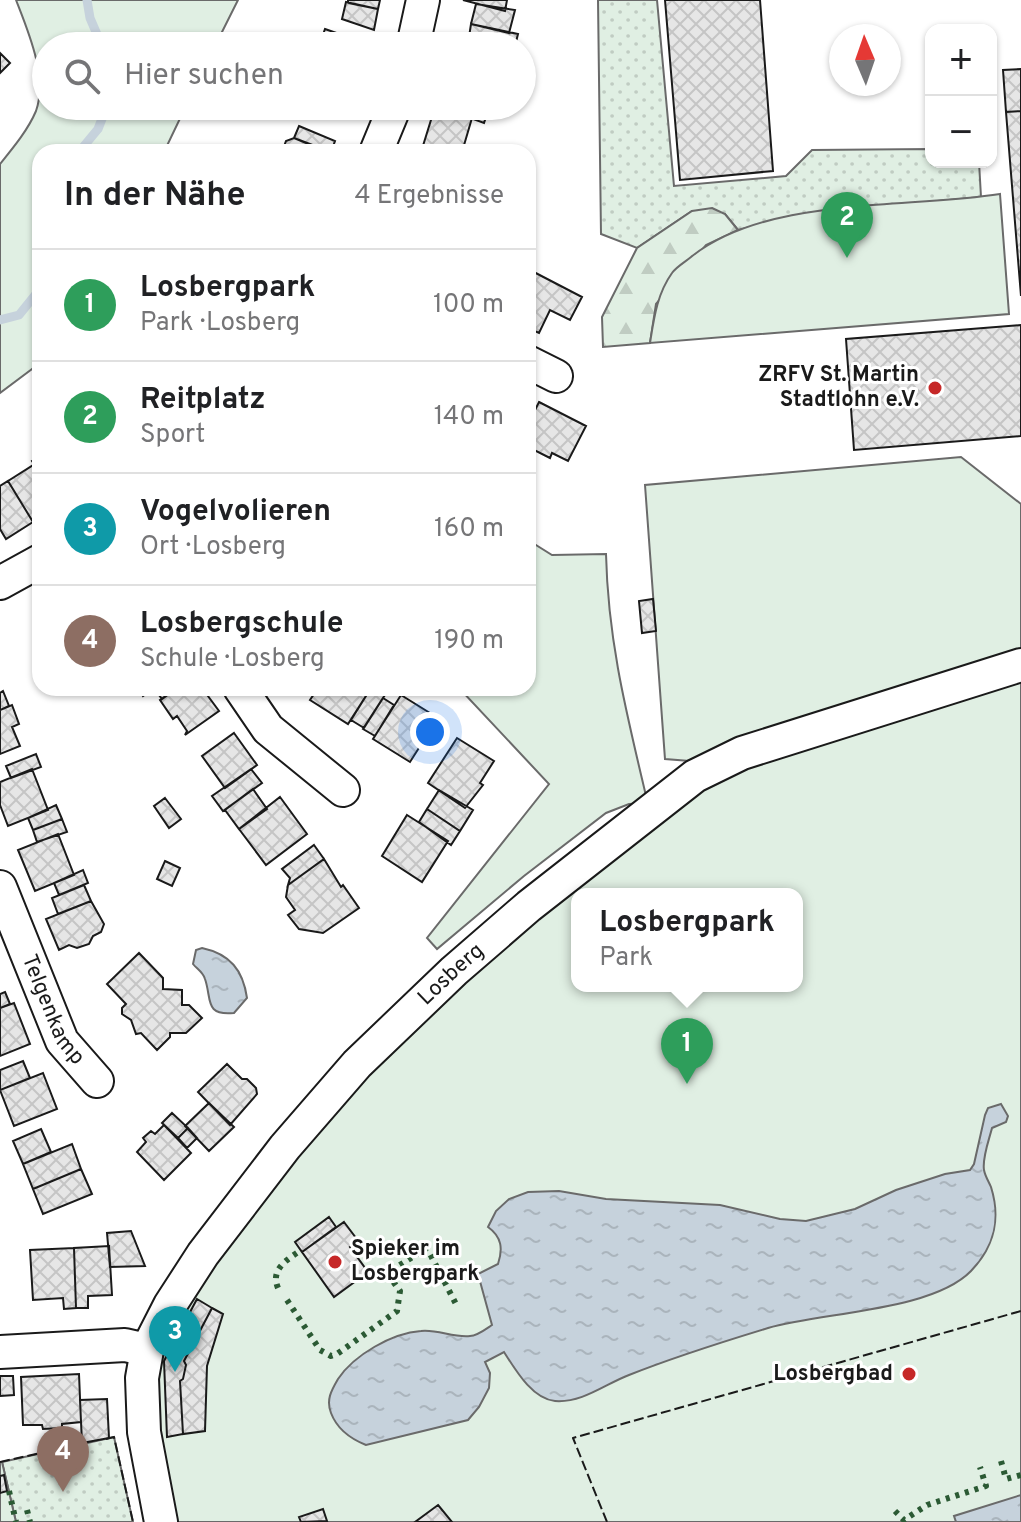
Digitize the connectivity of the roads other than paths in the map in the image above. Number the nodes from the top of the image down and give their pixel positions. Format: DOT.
graph roads {
  1 [pos="423,0"];
  2 [pos="416,32"];
  3 [pos="389,120"];
  4 [pos="379,144"];
  5 [pos="32,565"];
  6 [pos="0,583"];
  7 [pos="1021,665"];
  8 [pos="245,696"];
  9 [pos="343,790"];
  10 [pos="0,887"];
  11 [pos="97,1081"];
  12 [pos="147,1350"];
  13 [pos="0,1352"];
  14 [pos="161,1522"];
  1 -- 2 [label="street"];
  3 -- 4 [label="street"];
  5 -- 6 [label="street"];
  7 -- 12 [label="street, Losberg"];
  8 -- 9 [label="street"];
  10 -- 11 [label="street, Telgenkamp"];
  12 -- 13 [label="street"];
  12 -- 14 [label="street, Losberg"];
}
